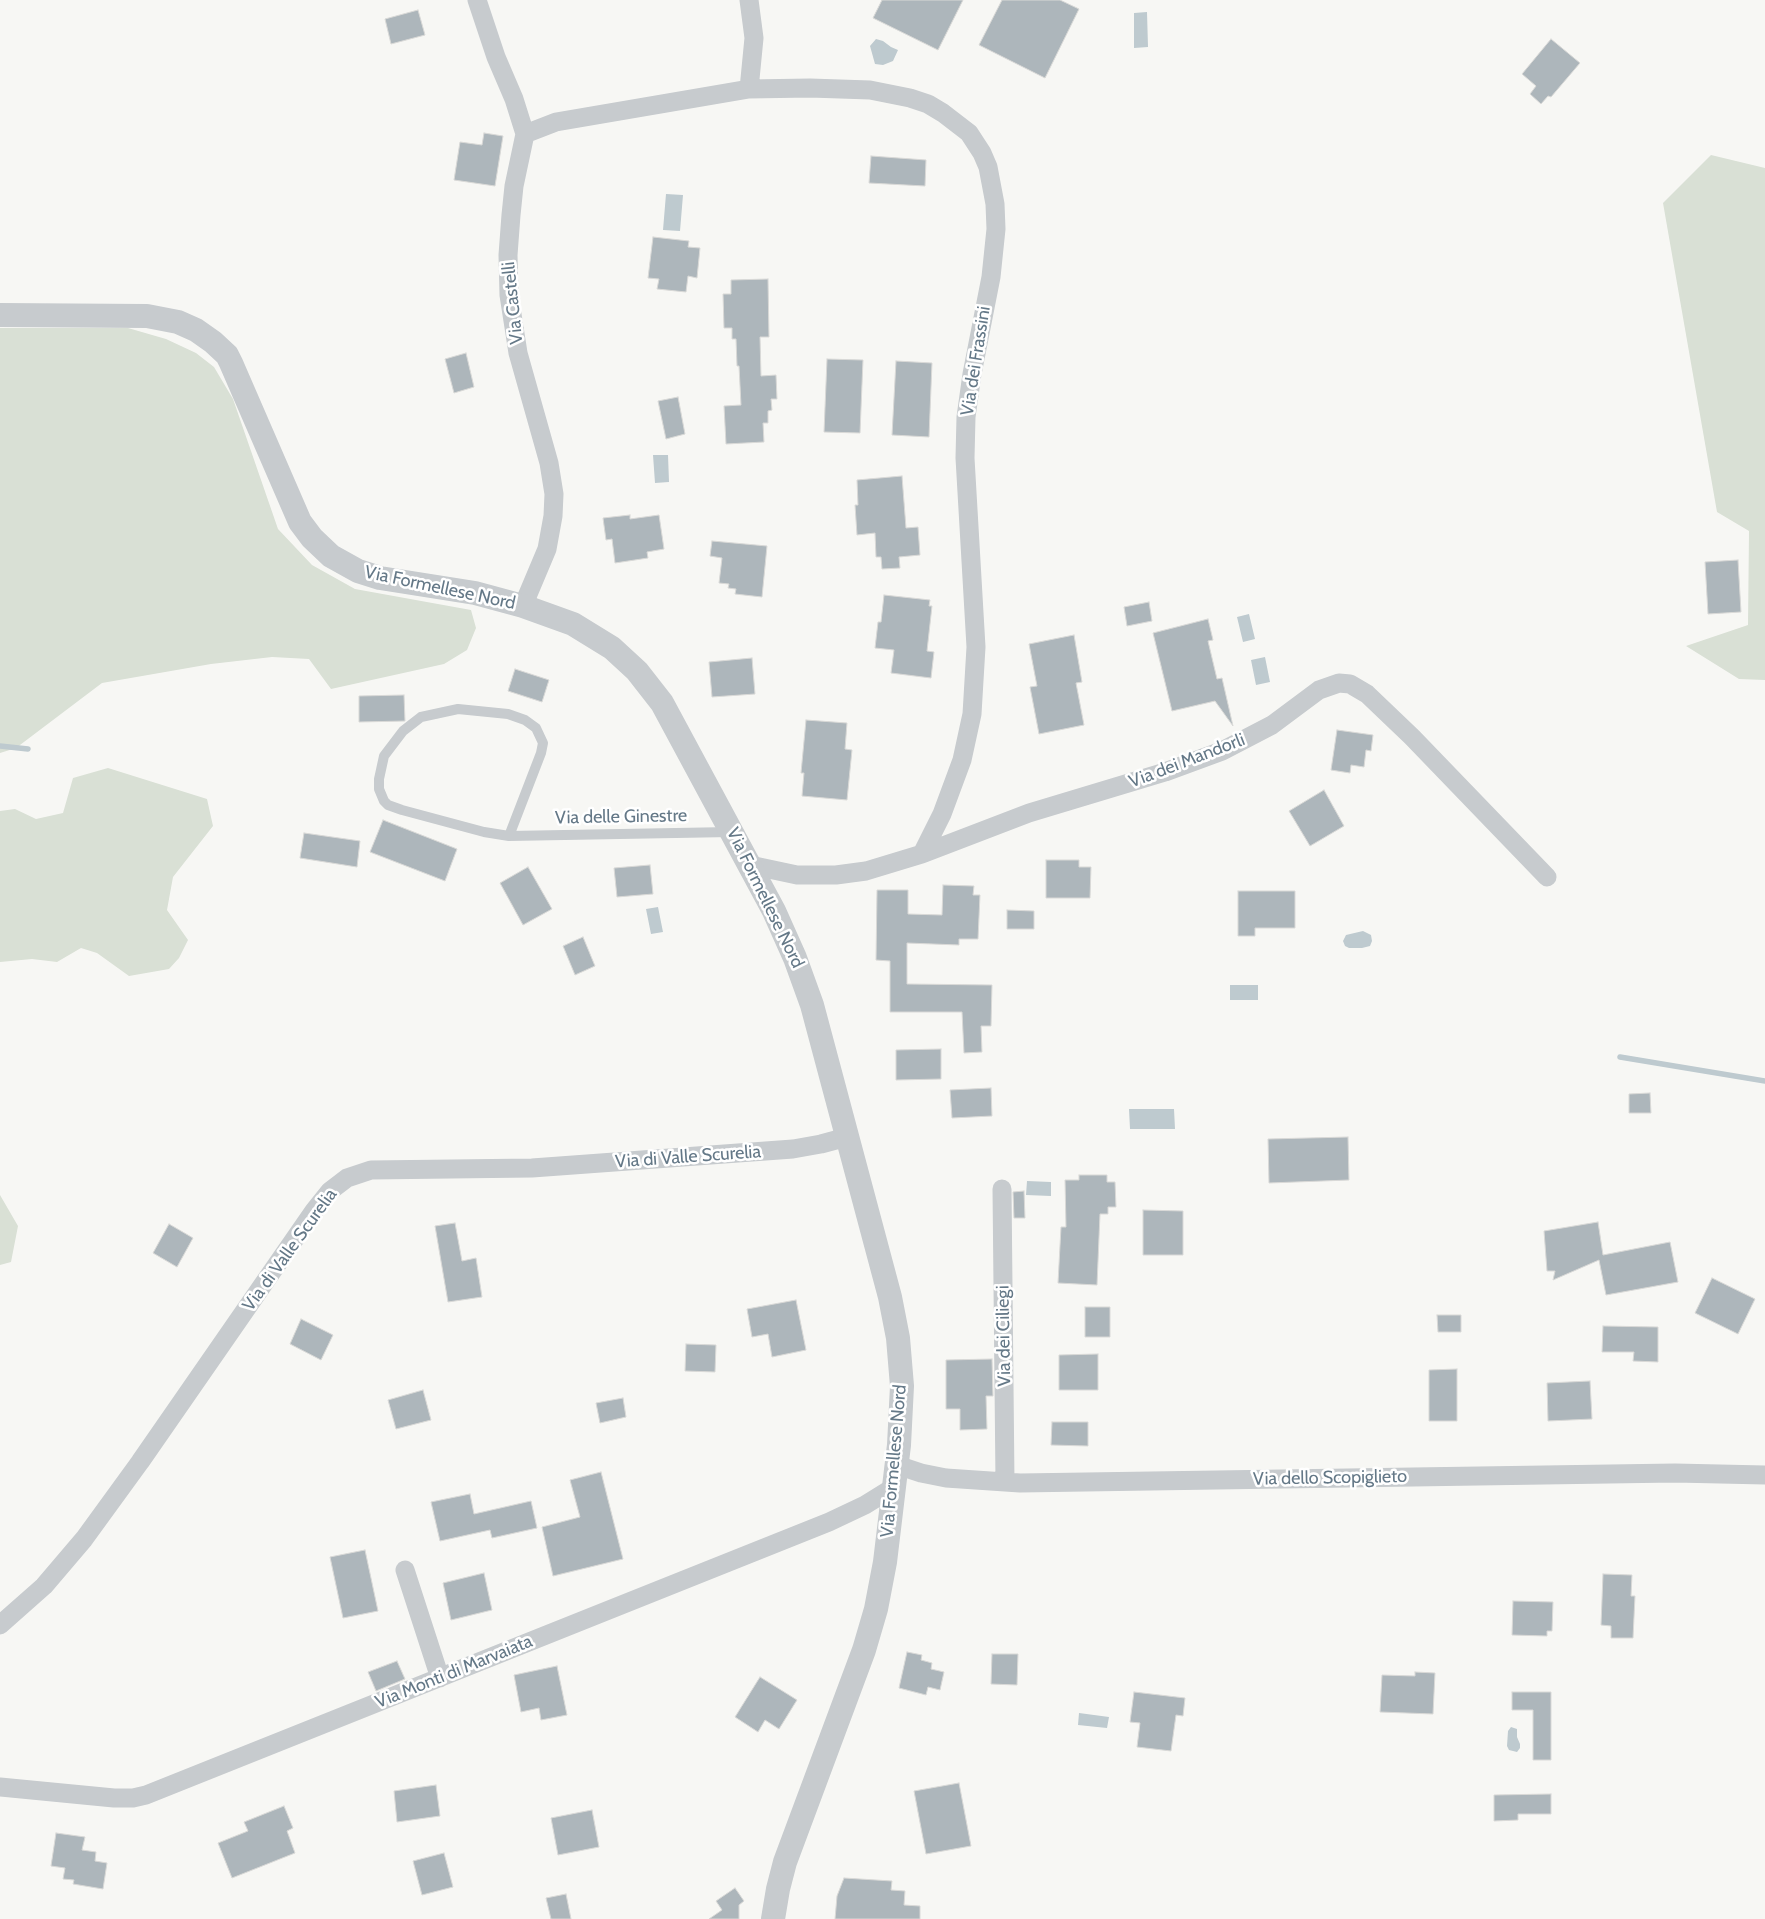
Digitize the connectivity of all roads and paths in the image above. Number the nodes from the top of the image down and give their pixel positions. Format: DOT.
graph roads {
  1 [pos="476,0"];
  2 [pos="749,0"];
  3 [pos="749,89"];
  4 [pos="525,134"];
  5 [pos="0,315"];
  6 [pos="523,606"];
  7 [pos="732,832"];
  8 [pos="509,836"];
  9 [pos="922,854"];
  10 [pos="750,865"];
  11 [pos="1547,877"];
  12 [pos="847,1137"];
  13 [pos="1002,1189"];
  14 [pos="1765,1475"];
  15 [pos="895,1476"];
  16 [pos="1005,1482"];
  17 [pos="405,1570"];
  18 [pos="0,1625"];
  19 [pos="440,1678"];
  20 [pos="0,1787"];
  21 [pos="773,1919"];
  1 -- 4 [label="street, Via Castelli"];
  2 -- 3 [label="street"];
  3 -- 4 [label="street, Via dei Frassini"];
  3 -- 9 [label="street, Via dei Frassini"];
  4 -- 6 [label="street, Via Castelli"];
  5 -- 6 [label="street, Via Formellese Nord"];
  6 -- 7 [label="street, Via Formellese Nord"];
  7 -- 8 [label="lane, Via delle Ginestre"];
  7 -- 10 [label="street, Via Formellese Nord"];
  8 -- 8 [label="lane, Via delle Ginestre"];
  9 -- 10 [label="street, Via dei Mandorli"];
  9 -- 11 [label="street, Via dei Mandorli"];
  10 -- 12 [label="street, Via Formellese Nord"];
  12 -- 15 [label="street, Via Formellese Nord"];
  12 -- 18 [label="street, Via di Valle Scurelia"];
  13 -- 16 [label="street, Via dei Ciliegi"];
  14 -- 16 [label="street, Via dello Scopiglieto"];
  15 -- 16 [label="street, Via dello Scopiglieto"];
  15 -- 19 [label="street, Via Monti di Marvaiata"];
  15 -- 21 [label="street, Via Formellese Nord"];
  17 -- 19 [label="street"];
  19 -- 20 [label="street, Via Monti di Marvaiata"];
}
